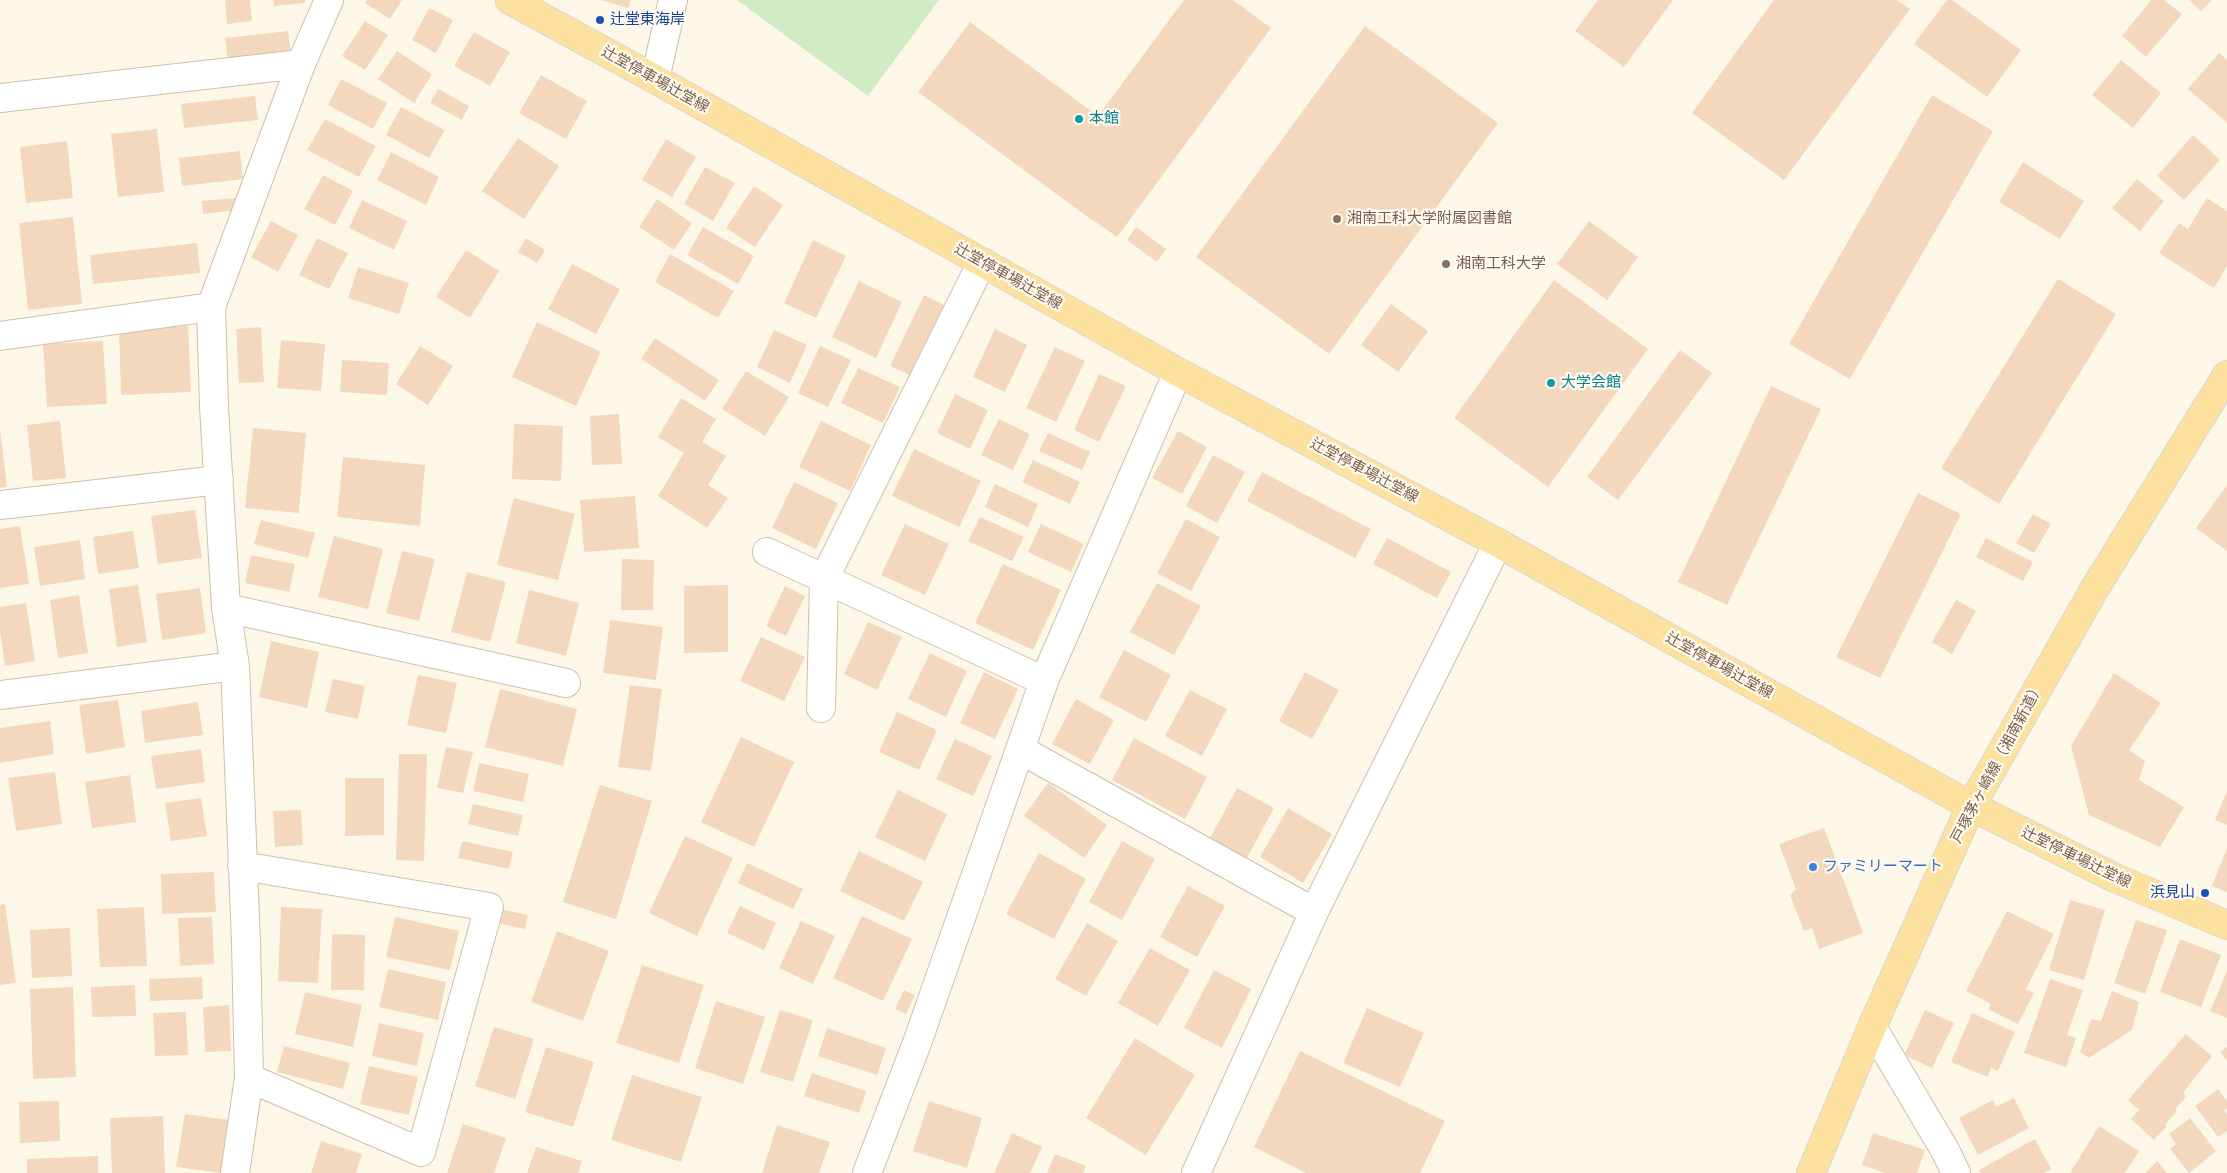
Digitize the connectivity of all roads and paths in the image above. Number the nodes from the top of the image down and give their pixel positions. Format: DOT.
graph roads {
  1 [pos="329,0"];
  2 [pos="510,0"];
  3 [pos="673,0"];
  4 [pos="302,64"];
  5 [pos="655,79"];
  6 [pos="0,98"];
  7 [pos="982,262"];
  8 [pos="212,307"];
  9 [pos="0,336"];
  10 [pos="1178,372"];
  11 [pos="2227,375"];
  12 [pos="219,480"];
  13 [pos="0,505"];
  14 [pos="1498,544"];
  15 [pos="767,552"];
  16 [pos="824,579"];
  17 [pos="226,608"];
  18 [pos="235,666"];
  19 [pos="1044,681"];
  20 [pos="566,683"];
  21 [pos="0,694"];
  22 [pos="821,708"];
  23 [pos="1021,750"];
  24 [pos="1971,806"];
  25 [pos="242,866"];
  26 [pos="1314,912"];
  27 [pos="2227,925"];
  28 [pos="1872,1026"];
  29 [pos="249,1078"];
  30 [pos="236,1173"];
  31 [pos="867,1173"];
  32 [pos="1196,1173"];
  33 [pos="1811,1173"];
  34 [pos="1956,1173"];
  1 -- 4 [label="street"];
  2 -- 5 [label="main road, 辻堂停車場辻堂線"];
  3 -- 5 [label="street"];
  4 -- 6 [label="street"];
  4 -- 8 [label="street"];
  5 -- 7 [label="main road, 辻堂停車場辻堂線"];
  7 -- 10 [label="main road, 辻堂停車場辻堂線"];
  7 -- 16 [label="street"];
  8 -- 9 [label="street"];
  8 -- 12 [label="street"];
  10 -- 14 [label="main road, 辻堂停車場辻堂線"];
  10 -- 19 [label="street"];
  11 -- 24 [label="main road, 戸塚茅ヶ崎線（湘南新道）"];
  12 -- 13 [label="street"];
  12 -- 17 [label="street"];
  14 -- 24 [label="main road, 辻堂停車場辻堂線"];
  14 -- 26 [label="street"];
  15 -- 16 [label="street"];
  16 -- 19 [label="street"];
  16 -- 22 [label="street"];
  17 -- 18 [label="street"];
  17 -- 20 [label="street"];
  18 -- 21 [label="street"];
  18 -- 25 [label="street"];
  19 -- 23 [label="street"];
  23 -- 26 [label="street"];
  23 -- 31 [label="street"];
  24 -- 27 [label="main road, 辻堂停車場辻堂線"];
  24 -- 28 [label="main road, 戸塚茅ヶ崎線（湘南新道）"];
  25 -- 29 [label="street"];
  25 -- 29 [label="street"];
  26 -- 32 [label="street"];
  28 -- 33 [label="main road, 戸塚茅ヶ崎線（湘南新道）"];
  28 -- 34 [label="street"];
  29 -- 30 [label="street"];
}
